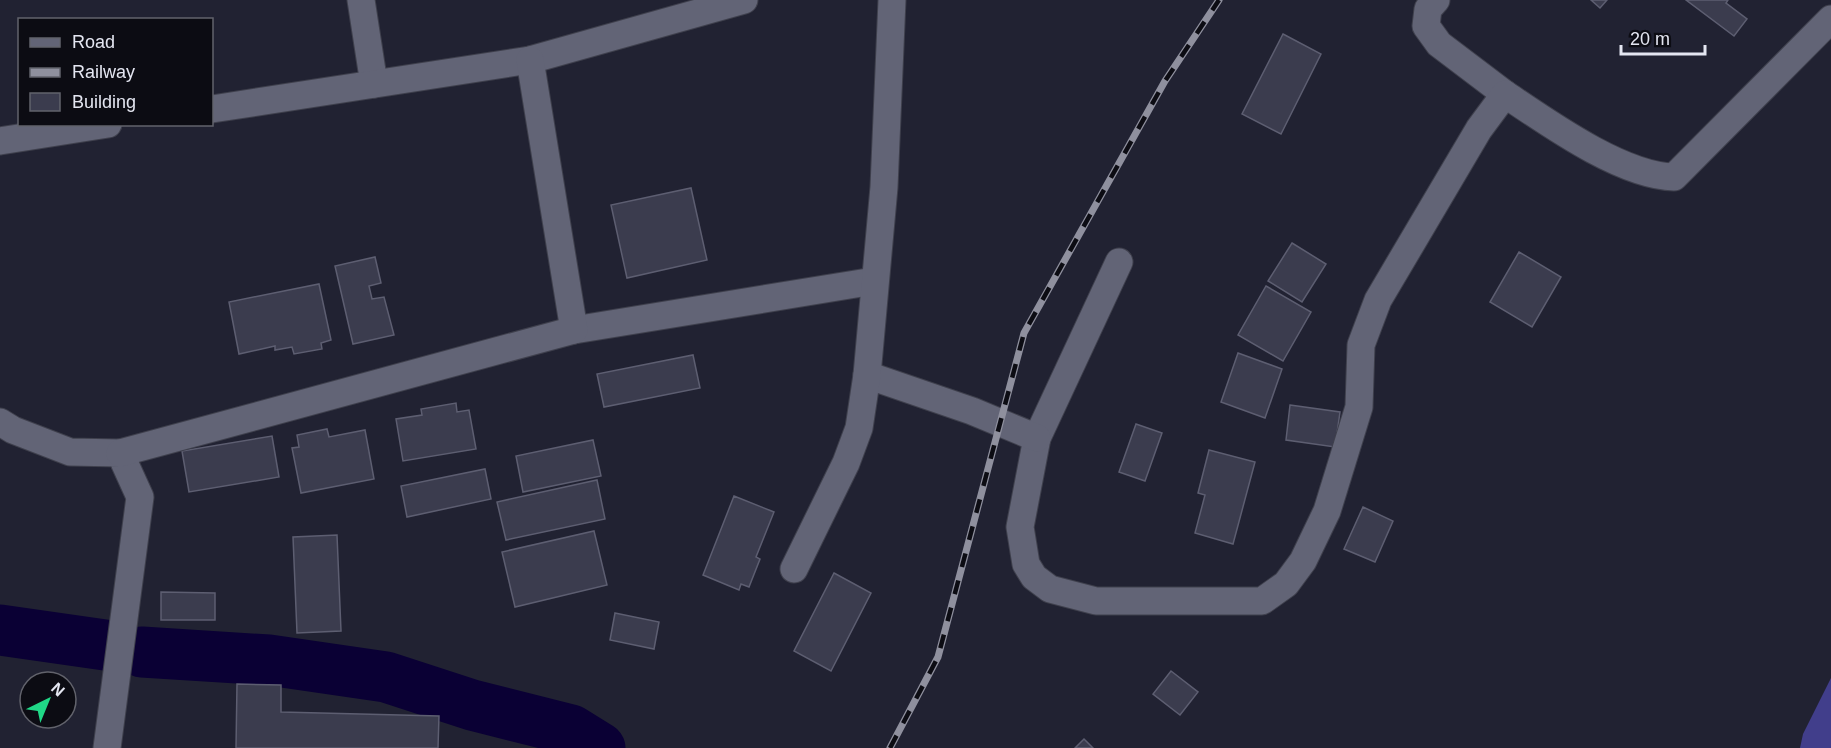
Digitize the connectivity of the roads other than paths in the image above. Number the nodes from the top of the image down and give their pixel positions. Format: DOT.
graph roads {
  1 [pos="361,0"];
  2 [pos="744,0"];
  3 [pos="892,0"];
  4 [pos="1436,0"];
  5 [pos="1831,19"];
  6 [pos="530,60"];
  7 [pos="374,84"];
  8 [pos="1505,94"];
  9 [pos="213,109"];
  10 [pos="95,126"];
  11 [pos="0,141"];
  12 [pos="1119,262"];
  13 [pos="874,281"];
  14 [pos="574,330"];
  15 [pos="867,375"];
  16 [pos="0,422"];
  17 [pos="1037,438"];
  18 [pos="120,453"];
  19 [pos="794,569"];
  20 [pos="107,748"];
  1 -- 7 [label="street"];
  2 -- 6 [label="street"];
  3 -- 13 [label="street"];
  4 -- 8 [label="street"];
  5 -- 8 [label="street"];
  6 -- 7 [label="street"];
  6 -- 14 [label="street"];
  7 -- 9 [label="street"];
  8 -- 17 [label="street"];
  10 -- 11 [label="street"];
  12 -- 17 [label="street"];
  13 -- 14 [label="street"];
  13 -- 15 [label="street"];
  14 -- 18 [label="street"];
  15 -- 17 [label="street"];
  15 -- 19 [label="street"];
  16 -- 18 [label="street"];
  18 -- 20 [label="street"];
}
